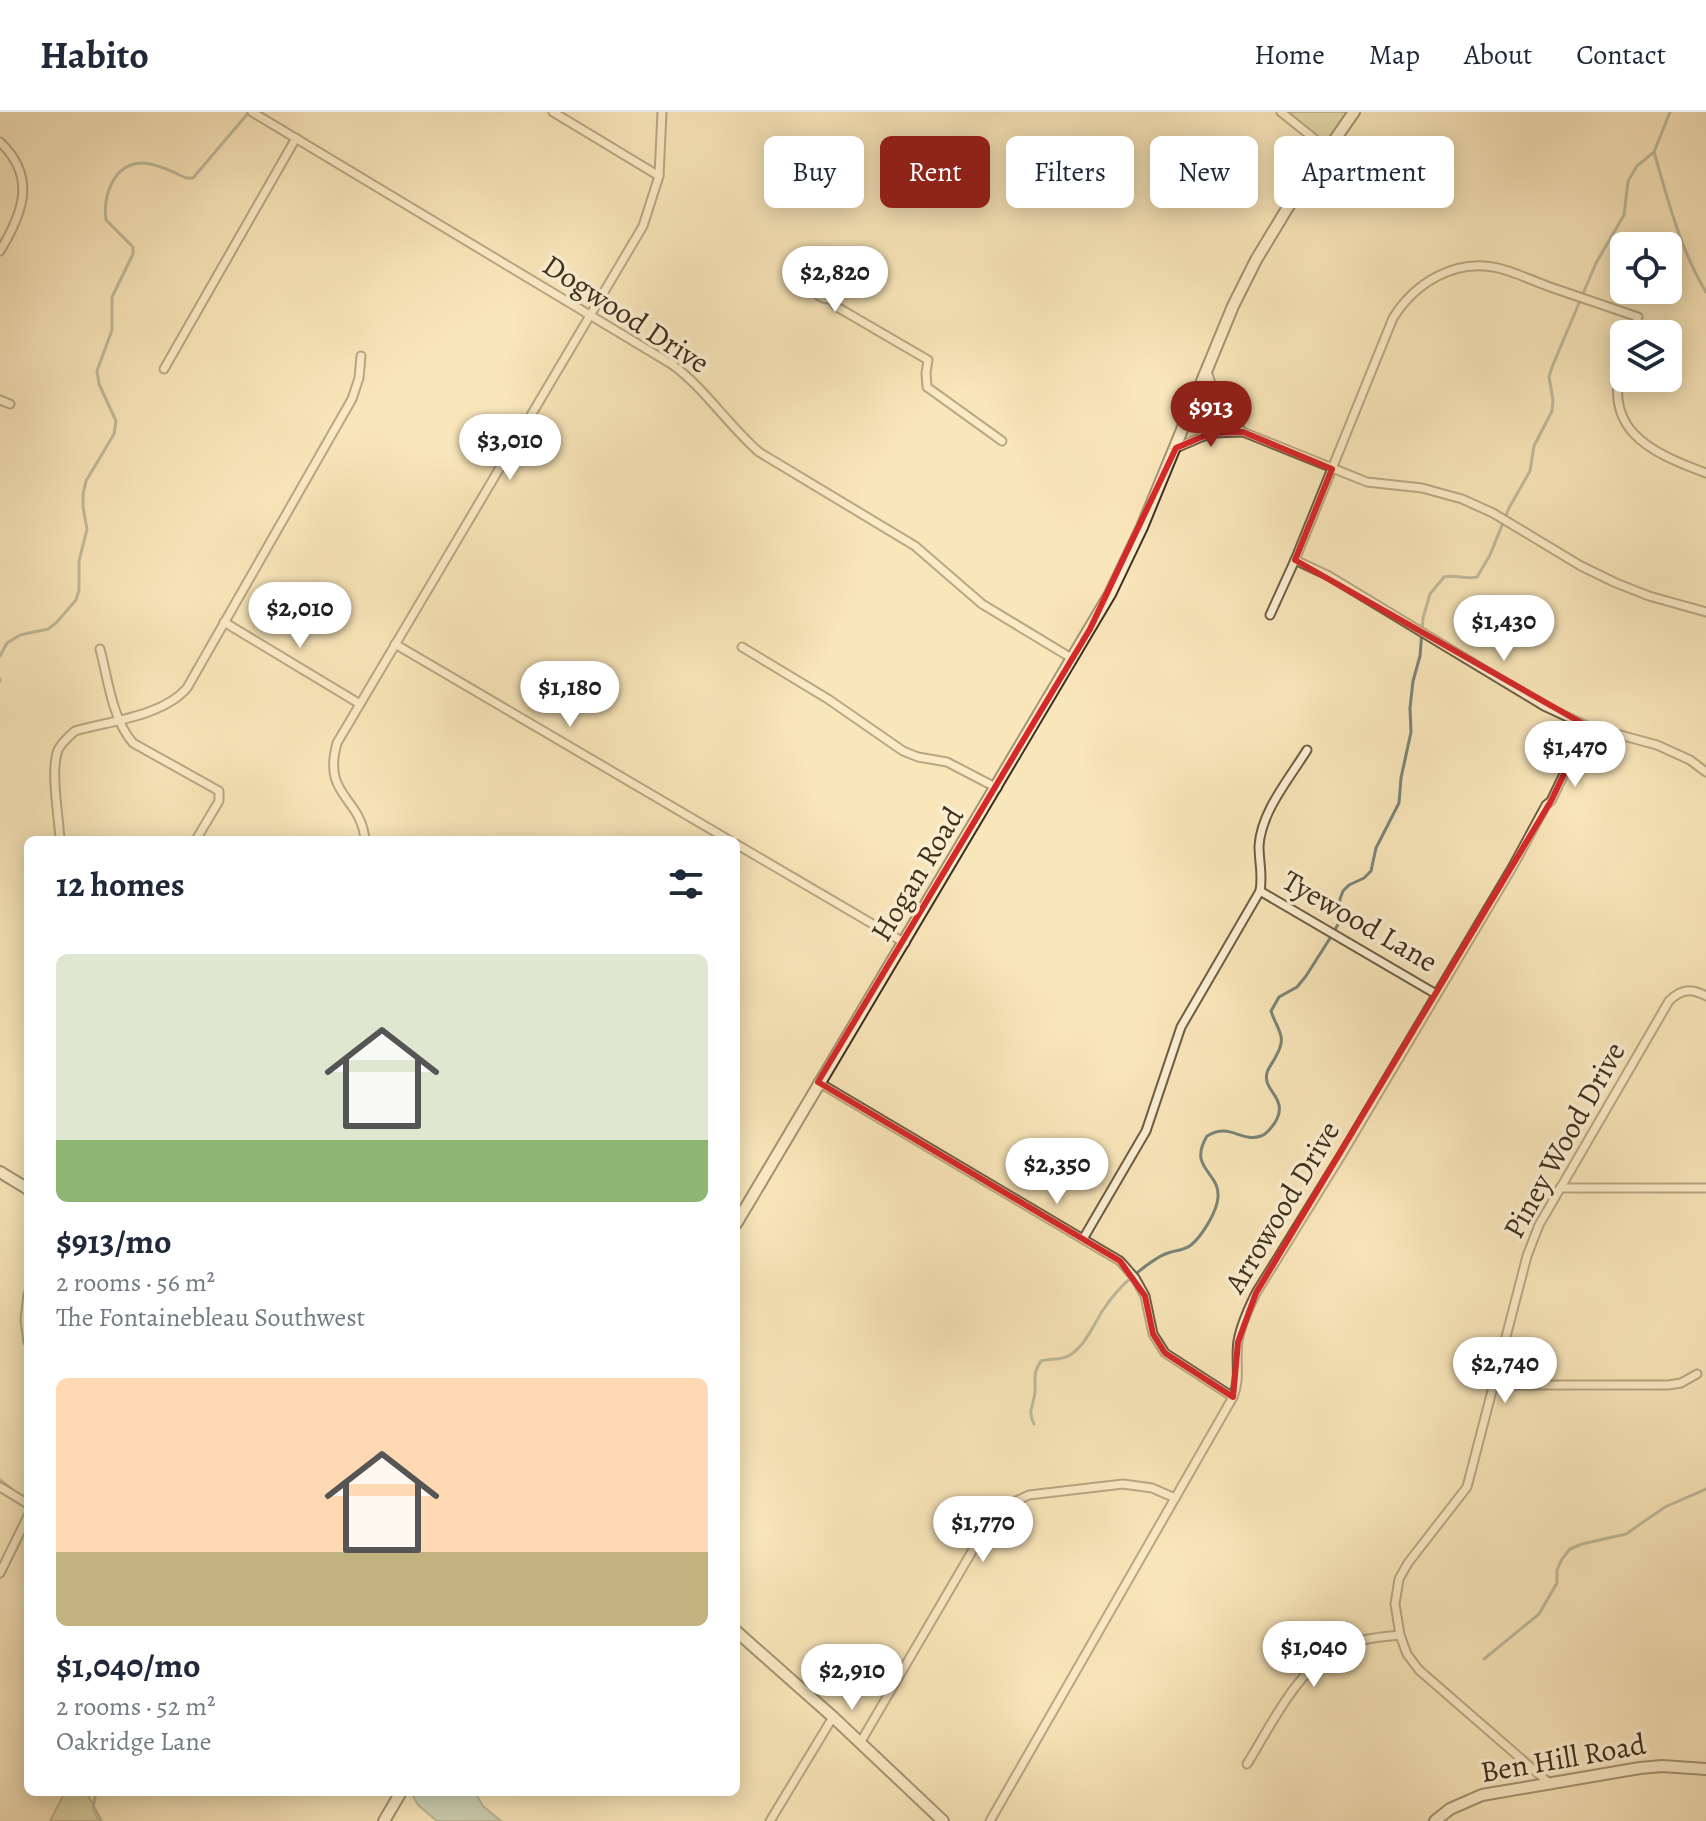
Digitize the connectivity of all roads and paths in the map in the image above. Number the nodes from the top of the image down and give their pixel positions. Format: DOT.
graph roads {
  1 [pos="252,112"];
  2 [pos="553,112"];
  3 [pos="662,112"];
  4 [pos="1281,112"];
  5 [pos="1354,112"];
  6 [pos="1311,136"];
  7 [pos="1336,136"];
  8 [pos="296,138"];
  9 [pos="0,142"];
  10 [pos="659,176"];
  11 [pos="1289,208"];
  12 [pos="0,251"];
  13 [pos="831,299"];
  14 [pos="590,316"];
  15 [pos="1637,320"];
  16 [pos="361,356"];
  17 [pos="164,369"];
  18 [pos="1207,371"];
  19 [pos="1618,392"];
  20 [pos="0,400"];
  21 [pos="10,404"];
  22 [pos="1243,432"];
  23 [pos="1002,441"];
  24 [pos="1176,448"];
  25 [pos="1332,469"];
  26 [pos="1706,473"];
  27 [pos="1295,560"];
  28 [pos="1706,612"];
  29 [pos="1270,615"];
  30 [pos="224,622"];
  31 [pos="395,644"];
  32 [pos="742,647"];
  33 [pos="100,649"];
  34 [pos="1073,659"];
  35 [pos="360,704"];
  36 [pos="119,719"];
  37 [pos="1587,726"];
  38 [pos="1307,750"];
  39 [pos="1706,772"];
  40 [pos="997,788"];
  41 [pos="60,836"];
  42 [pos="198,836"];
  43 [pos="364,836"];
  44 [pos="722,836"];
  45 [pos="740,846"];
  46 [pos="1260,891"];
  47 [pos="905,943"];
  48 [pos="1436,994"];
  49 [pos="1706,996"];
  50 [pos="818,1082"];
  51 [pos="0,1172"];
  52 [pos="24,1187"];
  53 [pos="1560,1188"];
  54 [pos="1706,1188"];
  55 [pos="740,1217"];
  56 [pos="1083,1239"];
  57 [pos="1697,1374"];
  58 [pos="1494,1385"];
  59 [pos="1233,1397"];
  60 [pos="0,1487"];
  61 [pos="1175,1498"];
  62 [pos="24,1502"];
  63 [pos="24,1524"];
  64 [pos="0,1573"];
  65 [pos="740,1635"];
  66 [pos="1400,1635"];
  67 [pos="833,1717"];
  68 [pos="860,1743"];
  69 [pos="1247,1764"];
  70 [pos="1706,1769"];
  71 [pos="1549,1783"];
  72 [pos="399,1796"];
  73 [pos="384,1821"];
  74 [pos="770,1821"];
  75 [pos="943,1821"];
  76 [pos="990,1821"];
  77 [pos="1435,1821"];
  1 -- 8 [label="street, Dogwood Drive"];
  2 -- 10 [label="street"];
  3 -- 10 [label="street"];
  4 -- 6 [label="street"];
  5 -- 7 [label="street, Hogan Road"];
  8 -- 14 [label="street, Dogwood Drive"];
  8 -- 17 [label="street"];
  9 -- 12 [label="street"];
  10 -- 14 [label="street"];
  11 -- 18 [label="street, Hogan Road"];
  13 -- 13 [label="street"];
  13 -- 23 [label="street"];
  14 -- 31 [label="street"];
  14 -- 34 [label="street, Dogwood Drive"];
  15 -- 25 [label="street"];
  16 -- 30 [label="street"];
  18 -- 22 [label="street"];
  18 -- 24 [label="street, Hogan Road"];
  19 -- 26 [label="street"];
  20 -- 21 [label="street"];
  22 -- 24 [label="street"];
  22 -- 25 [label="street"];
  24 -- 34 [label="street, Hogan Road"];
  25 -- 27 [label="street"];
  25 -- 28 [label="street"];
  27 -- 29 [label="street"];
  27 -- 37 [label="street"];
  30 -- 35 [label="street"];
  30 -- 36 [label="street"];
  31 -- 35 [label="street"];
  31 -- 44 [label="street"];
  32 -- 40 [label="street"];
  33 -- 36 [label="street"];
  34 -- 40 [label="street, Hogan Road"];
  35 -- 43 [label="street"];
  36 -- 41 [label="street"];
  36 -- 42 [label="street"];
  37 -- 39 [label="street"];
  37 -- 48 [label="street, Arrowood Drive"];
  38 -- 46 [label="street"];
  40 -- 47 [label="street, Hogan Road"];
  45 -- 47 [label="street"];
  46 -- 48 [label="street, Tyewood Lane"];
  46 -- 56 [label="street"];
  47 -- 50 [label="street, Hogan Road"];
  48 -- 59 [label="street, Arrowood Drive"];
  49 -- 53 [label="street, Piney Wood Drive"];
  50 -- 55 [label="street, Hogan Road"];
  50 -- 56 [label="street"];
  51 -- 52 [label="street"];
  53 -- 54 [label="street"];
  53 -- 58 [label="street, Piney Wood Drive"];
  56 -- 59 [label="street"];
  57 -- 58 [label="street"];
  58 -- 66 [label="street, Piney Wood Drive"];
  59 -- 61 [label="street, Arrowood Drive"];
  60 -- 62 [label="street"];
  61 -- 68 [label="street"];
  61 -- 76 [label="street, Arrowood Drive"];
  63 -- 64 [label="street"];
  65 -- 67 [label="street"];
  66 -- 69 [label="street"];
  66 -- 71 [label="street, Piney Wood Drive"];
  67 -- 68 [label="street"];
  67 -- 74 [label="street"];
  68 -- 75 [label="street"];
  70 -- 71 [label="street, Ben Hill Road"];
  71 -- 77 [label="street, Ben Hill Road"];
  72 -- 73 [label="street"];
}
